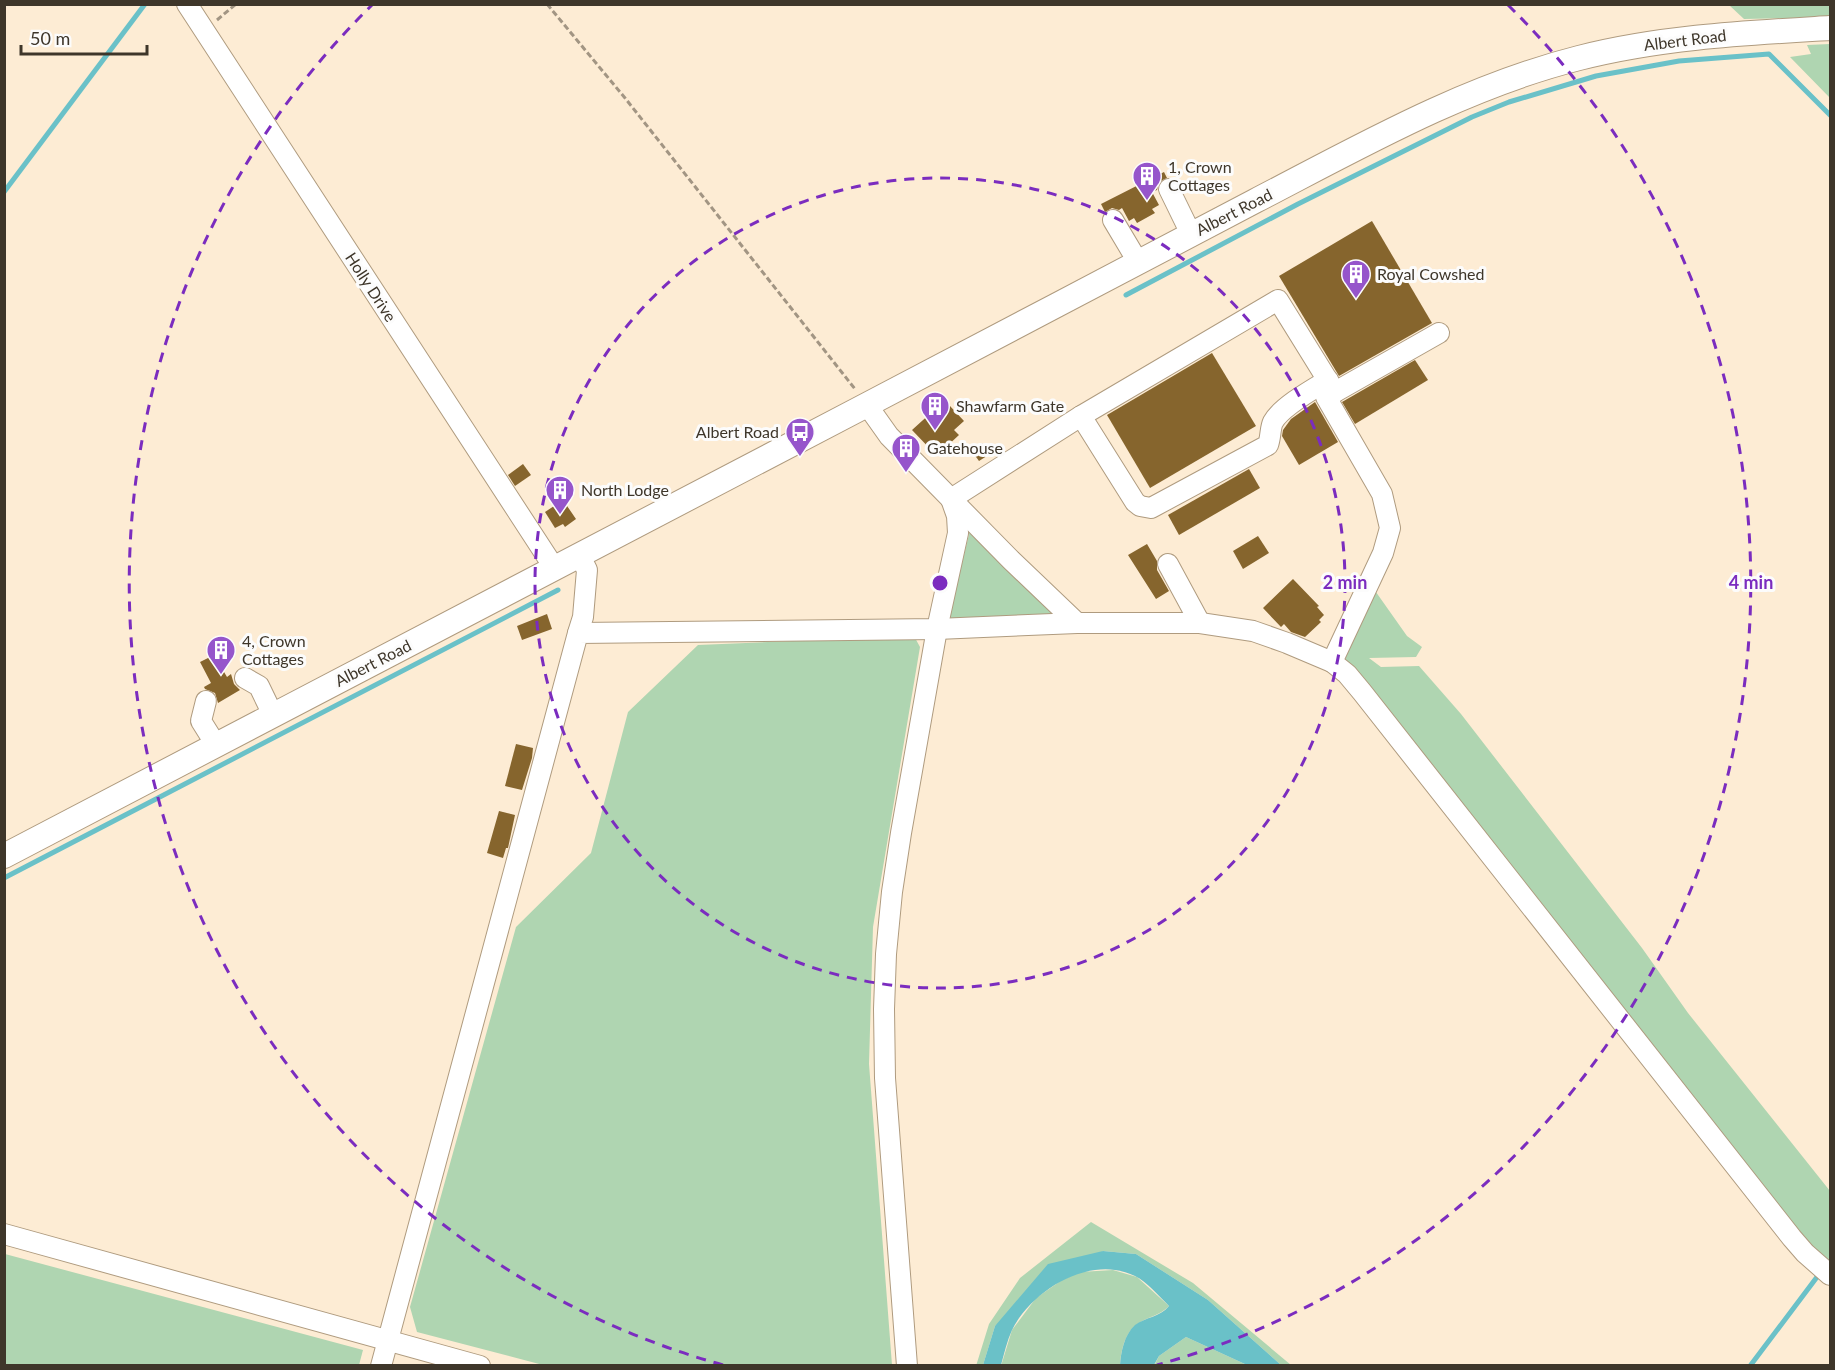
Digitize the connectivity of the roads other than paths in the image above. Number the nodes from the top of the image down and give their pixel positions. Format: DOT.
graph roads {
  1 [pos="187,4"];
  2 [pos="1830,28"];
  3 [pos="1169,189"];
  4 [pos="1113,220"];
  5 [pos="1191,234"];
  6 [pos="1138,262"];
  7 [pos="1439,333"];
  8 [pos="1331,386"];
  9 [pos="867,405"];
  10 [pos="1081,416"];
  11 [pos="951,499"];
  12 [pos="580,556"];
  13 [pos="1167,564"];
  14 [pos="555,569"];
  15 [pos="1077,623"];
  16 [pos="1200,623"];
  17 [pos="937,629"];
  18 [pos="578,633"];
  19 [pos="1332,662"];
  20 [pos="245,678"];
  21 [pos="206,700"];
  22 [pos="273,715"];
  23 [pos="216,745"];
  24 [pos="4,856"];
  25 [pos="4,1234"];
  26 [pos="1830,1275"];
  27 [pos="387,1340"];
  28 [pos="381,1365"];
  29 [pos="480,1365"];
  30 [pos="907,1365"];
  1 -- 14 [label="lane, Holly Drive"];
  2 -- 5 [label="main road, Albert Road"];
  3 -- 5 [label="lane"];
  4 -- 6 [label="lane"];
  5 -- 6 [label="main road, Albert Road"];
  6 -- 9 [label="main road, Albert Road"];
  7 -- 8 [label="lane"];
  8 -- 10 [label="lane"];
  8 -- 10 [label="lane"];
  8 -- 19 [label="lane"];
  9 -- 11 [label="lane"];
  9 -- 12 [label="main road, Albert Road"];
  10 -- 11 [label="lane"];
  11 -- 15 [label="lane"];
  11 -- 17 [label="lane"];
  12 -- 14 [label="main road, Albert Road"];
  12 -- 18 [label="lane"];
  13 -- 16 [label="lane"];
  14 -- 22 [label="main road, Albert Road"];
  15 -- 16 [label="lane"];
  15 -- 17 [label="lane"];
  16 -- 19 [label="lane"];
  17 -- 18 [label="lane"];
  17 -- 30 [label="lane"];
  18 -- 27 [label="lane"];
  19 -- 26 [label="lane"];
  20 -- 22 [label="lane"];
  21 -- 23 [label="lane"];
  22 -- 23 [label="main road, Albert Road"];
  23 -- 24 [label="main road, Albert Road"];
  25 -- 27 [label="lane"];
  27 -- 28 [label="lane"];
  27 -- 29 [label="lane"];
}
